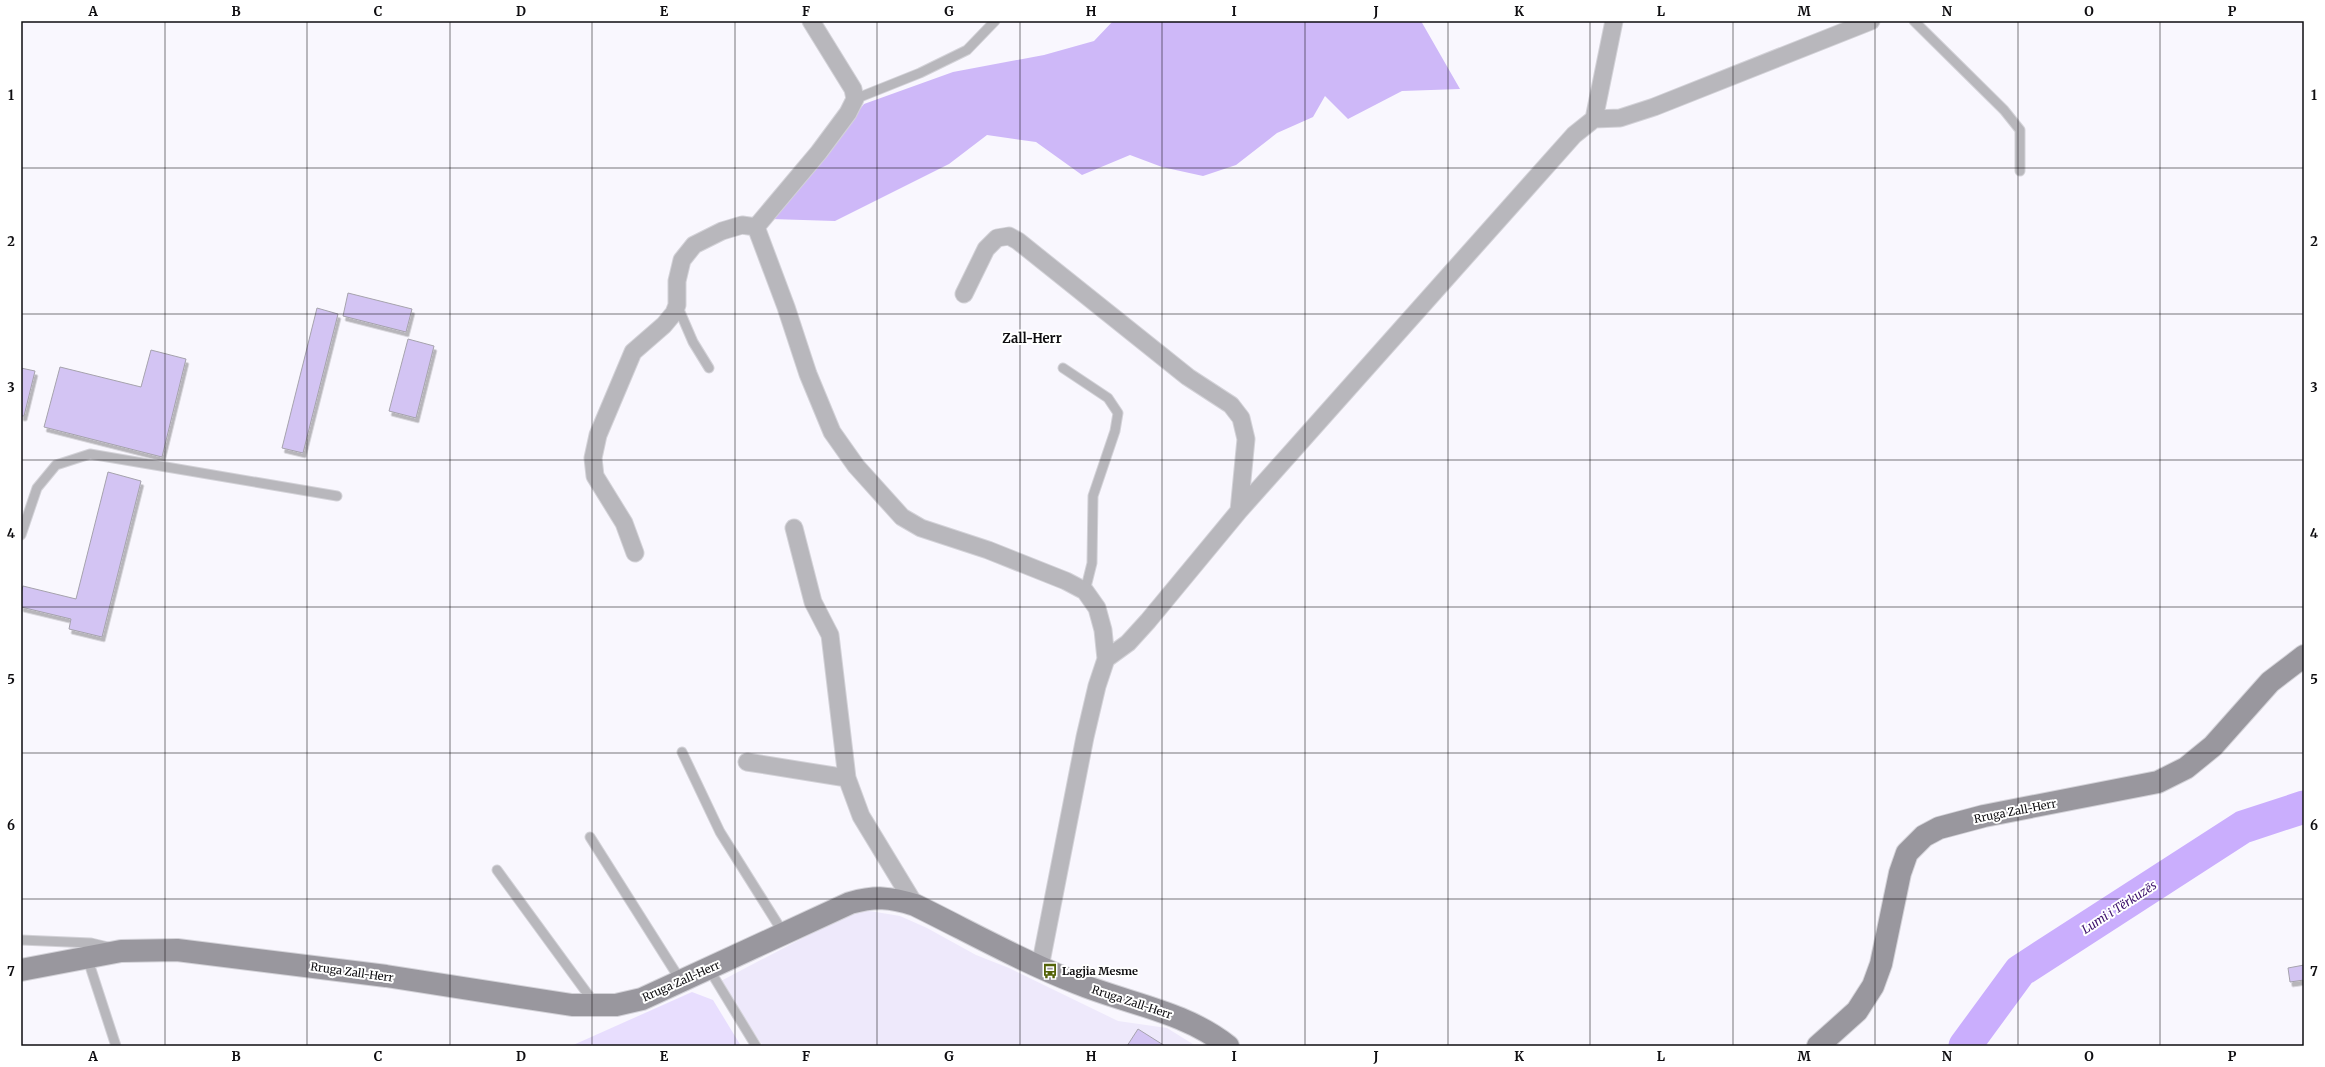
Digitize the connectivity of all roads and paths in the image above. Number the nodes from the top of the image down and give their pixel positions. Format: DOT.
graph roads {
  1 [pos="811,21"];
  2 [pos="996,21"];
  3 [pos="1614,21"];
  4 [pos="1871,21"];
  5 [pos="1914,21"];
  6 [pos="855,99"];
  7 [pos="1594,119"];
  8 [pos="2020,171"];
  9 [pos="756,227"];
  10 [pos="964,294"];
  11 [pos="677,306"];
  12 [pos="709,368"];
  13 [pos="1064,368"];
  14 [pos="337,496"];
  15 [pos="1239,511"];
  16 [pos="794,528"];
  17 [pos="21,535"];
  18 [pos="635,553"];
  19 [pos="1085,591"];
  20 [pos="2304,656"];
  21 [pos="1106,659"];
  22 [pos="682,752"];
  23 [pos="747,762"];
  24 [pos="847,778"];
  25 [pos="590,837"];
  26 [pos="497,870"];
  27 [pos="915,905"];
  28 [pos="784,934"];
  29 [pos="21,940"];
  30 [pos="121,950"];
  31 [pos="87,958"];
  32 [pos="1040,966"];
  33 [pos="709,969"];
  34 [pos="21,970"];
  35 [pos="682,982"];
  36 [pos="597,1006"];
  37 [pos="116,1046"];
  38 [pos="756,1046"];
  39 [pos="1228,1046"];
  40 [pos="1818,1046"];
  1 -- 6 [label="street"];
  2 -- 6 [label="lane"];
  3 -- 7 [label="street"];
  4 -- 7 [label="street"];
  5 -- 8 [label="lane"];
  6 -- 9 [label="street"];
  7 -- 15 [label="street"];
  9 -- 11 [label="street"];
  9 -- 19 [label="street"];
  10 -- 15 [label="street"];
  11 -- 12 [label="lane"];
  11 -- 18 [label="street"];
  13 -- 19 [label="lane"];
  14 -- 17 [label="lane"];
  15 -- 21 [label="street"];
  16 -- 24 [label="street"];
  19 -- 21 [label="street"];
  20 -- 40 [label="street, Rruga Zall-Herr"];
  21 -- 32 [label="street"];
  22 -- 28 [label="lane"];
  23 -- 24 [label="street"];
  24 -- 27 [label="street"];
  25 -- 35 [label="lane"];
  26 -- 36 [label="lane"];
  27 -- 28 [label="street, Rruga Zall-Herr"];
  27 -- 32 [label="street, Rruga Zall-Herr"];
  28 -- 33 [label="street, Rruga Zall-Herr"];
  29 -- 30 [label="lane"];
  30 -- 31 [label="street, Rruga Zall-Herr"];
  30 -- 36 [label="street, Rruga Zall-Herr"];
  31 -- 34 [label="street, Rruga Zall-Herr"];
  31 -- 37 [label="lane"];
  32 -- 39 [label="street, Rruga Zall-Herr"];
  33 -- 35 [label="street, Rruga Zall-Herr"];
  33 -- 38 [label="lane"];
  35 -- 36 [label="street, Rruga Zall-Herr"];
}
